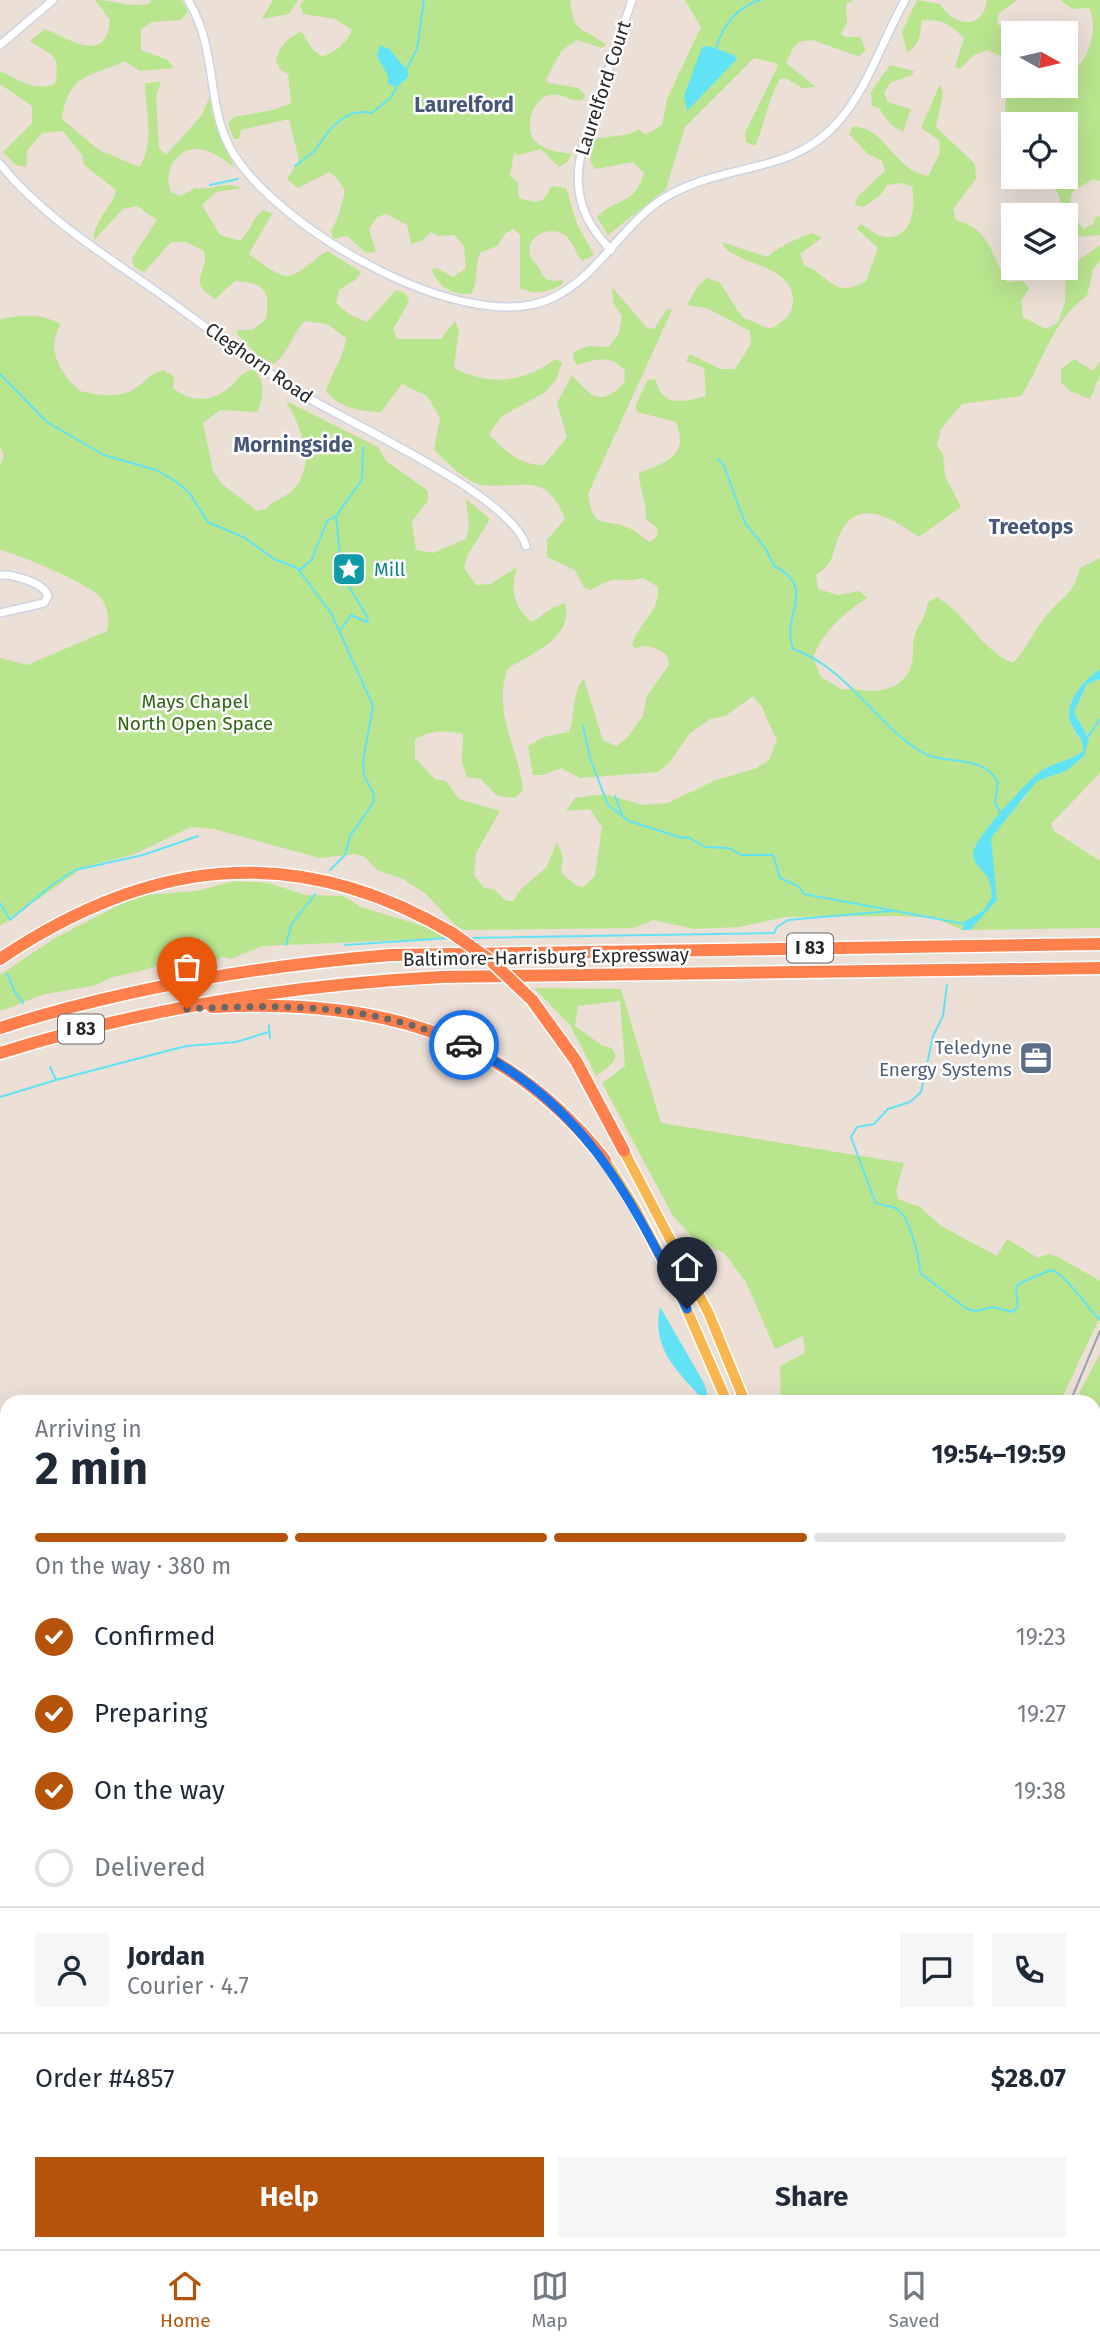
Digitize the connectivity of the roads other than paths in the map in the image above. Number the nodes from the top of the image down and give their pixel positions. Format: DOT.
graph roads {
  1 [pos="53,0"];
  2 [pos="188,0"];
  3 [pos="632,0"];
  4 [pos="905,0"];
  5 [pos="0,45"];
  6 [pos="0,164"];
  7 [pos="611,250"];
  8 [pos="526,546"];
  9 [pos="0,575"];
  10 [pos="0,613"];
  11 [pos="1100,943"];
  12 [pos="0,959"];
  13 [pos="1100,968"];
  14 [pos="162,1010"];
  15 [pos="0,1028"];
  16 [pos="0,1053"];
  17 [pos="624,1151"];
  18 [pos="605,1160"];
  19 [pos="724,1395"];
  20 [pos="743,1395"];
  1 -- 5 [label="street"];
  2 -- 7 [label="street"];
  3 -- 7 [label="street, Laurelford Court"];
  4 -- 7 [label="street"];
  6 -- 8 [label="street, Cleghorn Road"];
  9 -- 10 [label="street"];
  11 -- 15 [label="highway, Baltimore-Harrisburg Expressway / I 83"];
  12 -- 17 [label="highway, bridge"];
  13 -- 14 [label="highway, Baltimore-Harrisburg Expressway / I 83"];
  14 -- 16 [label="highway, Baltimore-Harrisburg Expressway / I 83"];
  14 -- 18 [label="highway"];
  17 -- 20 [label="main road"];
  18 -- 19 [label="main road"];
}
